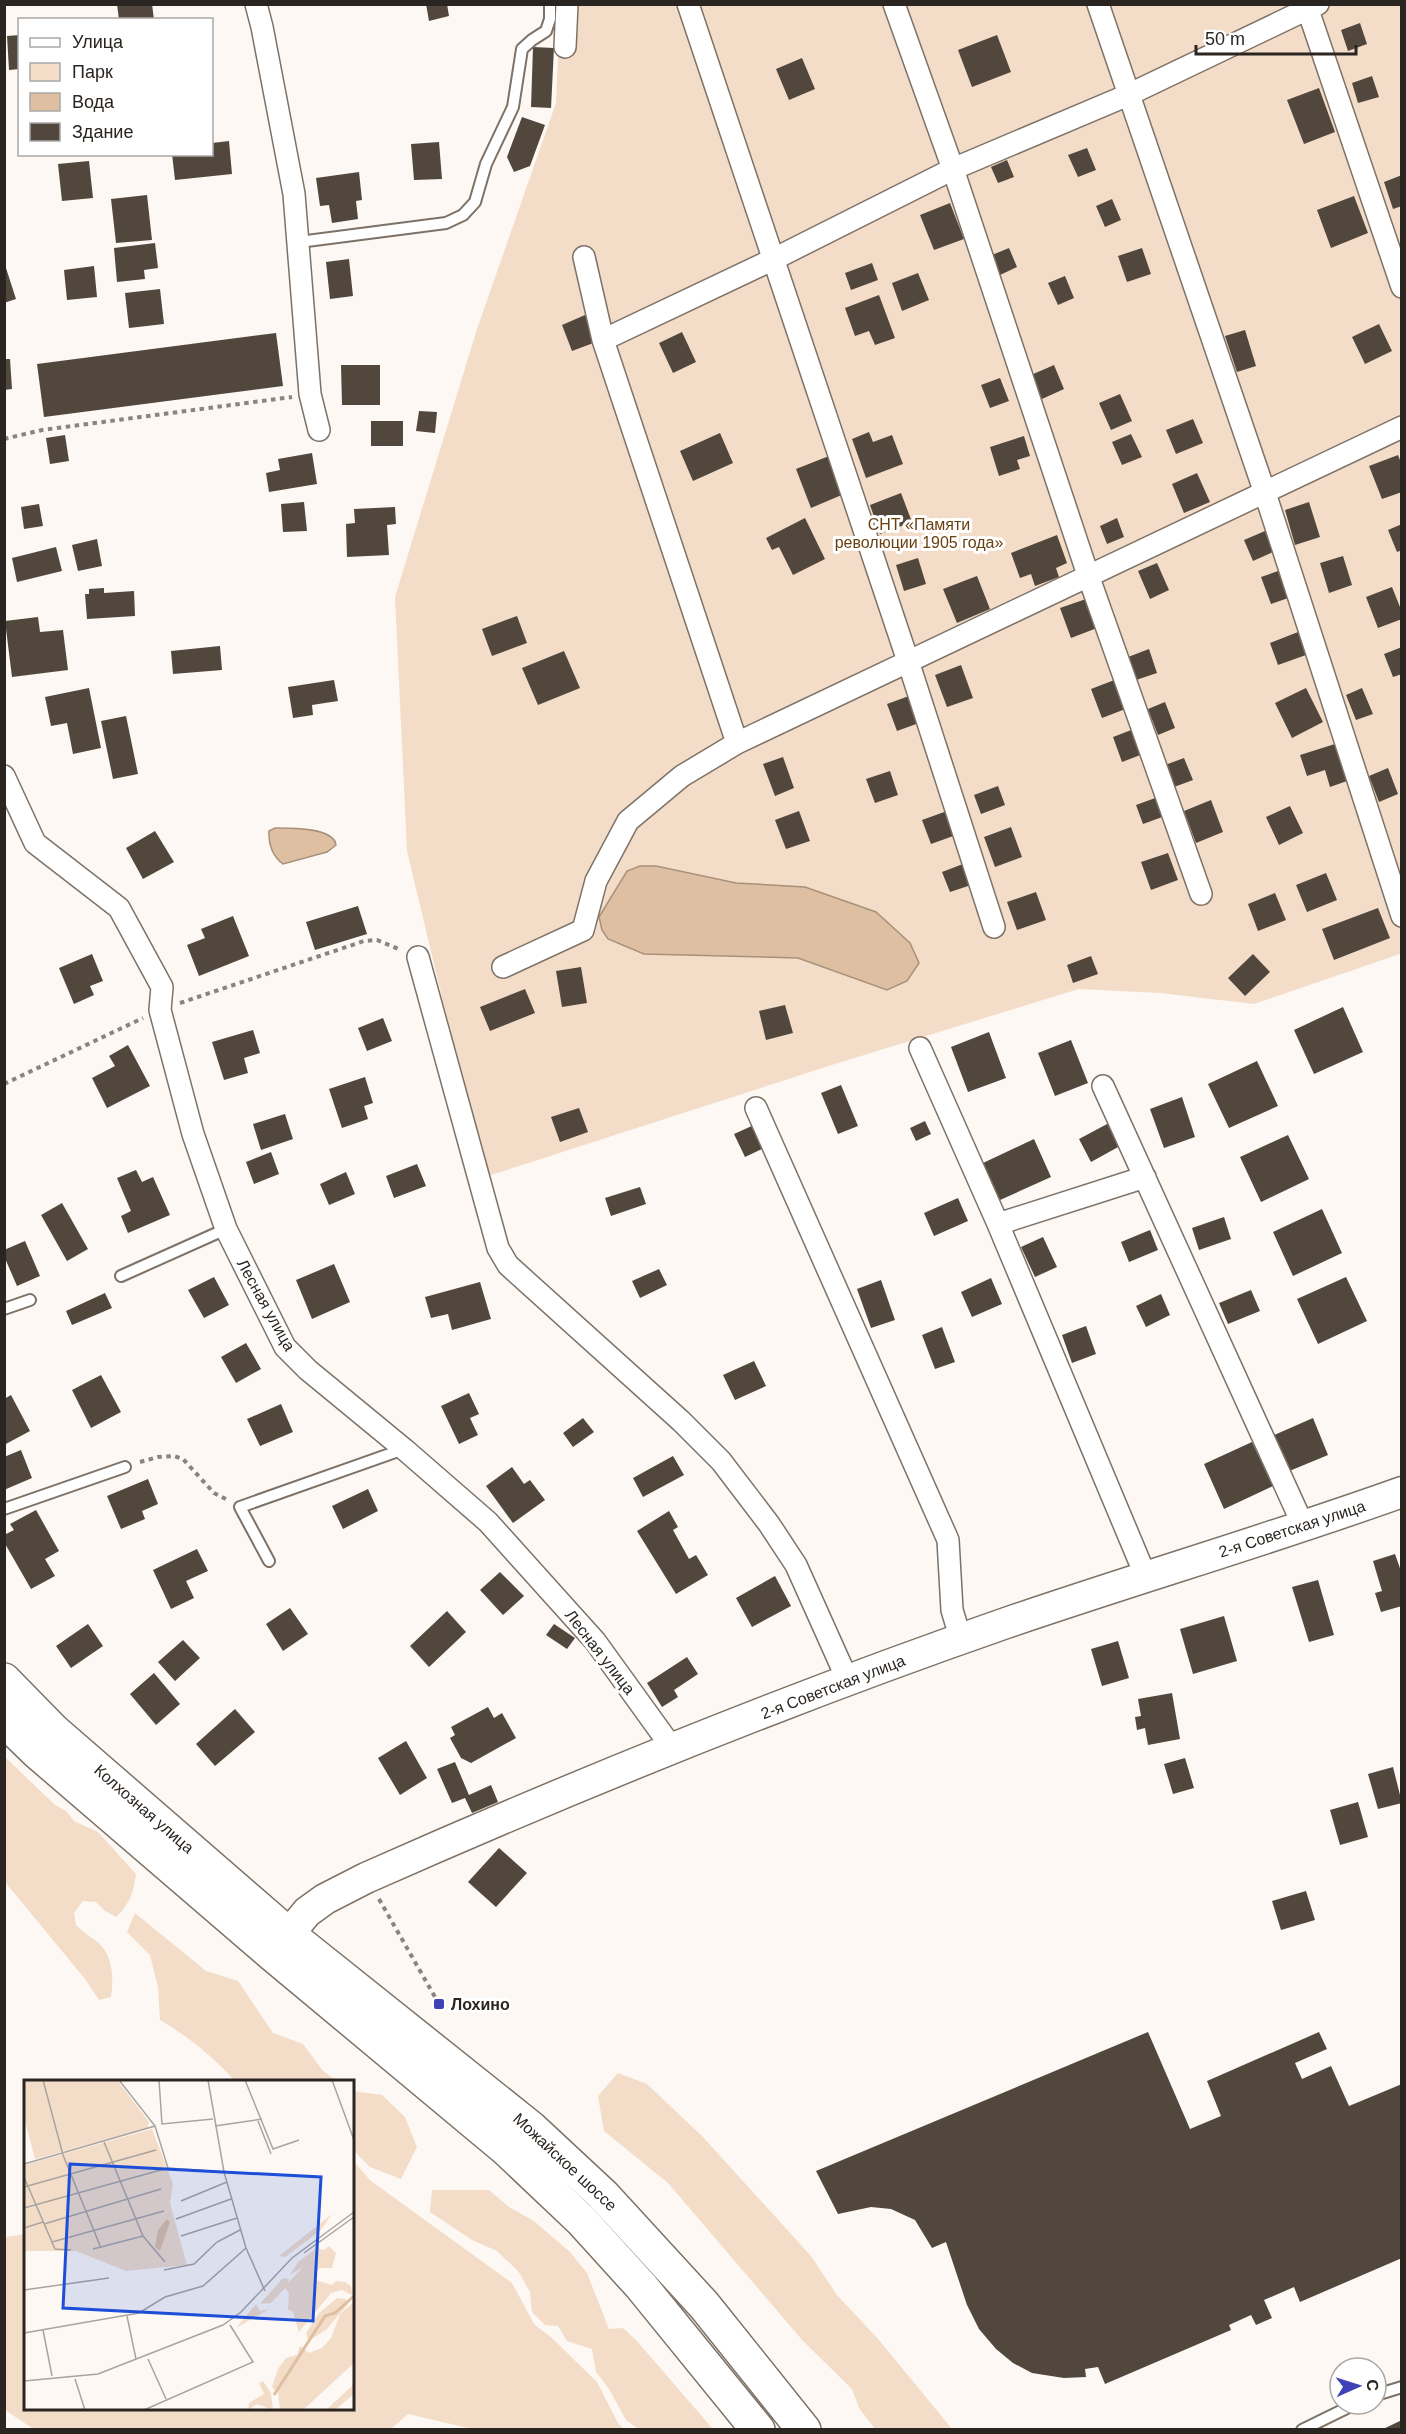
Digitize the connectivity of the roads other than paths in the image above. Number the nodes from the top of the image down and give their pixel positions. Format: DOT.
graph roads {
  1 [pos="256,4"];
  2 [pos="550,4"];
  3 [pos="567,4"];
  4 [pos="688,4"];
  5 [pos="894,4"];
  6 [pos="1098,4"];
  7 [pos="1310,6"];
  8 [pos="565,47"];
  9 [pos="1128,94"];
  10 [pos="953,170"];
  11 [pos="298,242"];
  12 [pos="584,257"];
  13 [pos="774,259"];
  14 [pos="1401,287"];
  15 [pos="603,340"];
  16 [pos="1401,427"];
  17 [pos="319,430"];
  18 [pos="1265,493"];
  19 [pos="1088,575"];
  20 [pos="908,661"];
  21 [pos="737,743"];
  22 [pos="4,776"];
  23 [pos="1201,894"];
  24 [pos="1401,916"];
  25 [pos="994,927"];
  26 [pos="418,957"];
  27 [pos="503,967"];
  28 [pos="920,1048"];
  29 [pos="1103,1086"];
  30 [pos="756,1108"];
  31 [pos="1145,1177"];
  32 [pos="998,1224"];
  33 [pos="226,1229"];
  34 [pos="121,1276"];
  35 [pos="30,1300"];
  36 [pos="4,1309"];
  37 [pos="404,1449"];
  38 [pos="124,1467"];
  39 [pos="1401,1492"];
  40 [pos="4,1509"];
  41 [pos="1303,1525"];
  42 [pos="269,1561"];
  43 [pos="1146,1577"];
  44 [pos="961,1640"];
  45 [pos="4,1680"];
  46 [pos="848,1681"];
  47 [pos="4,1720"];
  48 [pos="673,1749"];
  49 [pos="280,1944"];
  50 [pos="1331,2416"];
  51 [pos="758,2430"];
  52 [pos="804,2430"];
  53 [pos="1302,2430"];
  1 -- 11 [label="street"];
  2 -- 11 [label="lane"];
  3 -- 8 [label="street"];
  4 -- 13 [label="street"];
  5 -- 10 [label="street"];
  6 -- 9 [label="street"];
  7 -- 9 [label="street"];
  7 -- 14 [label="street"];
  9 -- 10 [label="street"];
  9 -- 18 [label="street"];
  10 -- 13 [label="street"];
  10 -- 19 [label="street"];
  11 -- 17 [label="street"];
  12 -- 15 [label="street"];
  13 -- 15 [label="street"];
  13 -- 20 [label="street"];
  15 -- 21 [label="street"];
  16 -- 18 [label="street"];
  18 -- 19 [label="street"];
  18 -- 24 [label="street"];
  19 -- 20 [label="street"];
  19 -- 23 [label="street"];
  20 -- 21 [label="street"];
  20 -- 25 [label="street"];
  21 -- 27 [label="street"];
  22 -- 33 [label="street, Лесная улица"];
  26 -- 46 [label="street"];
  28 -- 32 [label="street"];
  29 -- 31 [label="street"];
  30 -- 44 [label="street"];
  31 -- 32 [label="street"];
  31 -- 41 [label="street"];
  32 -- 43 [label="street"];
  33 -- 34 [label="lane"];
  33 -- 37 [label="street, Лесная улица"];
  35 -- 36 [label="lane"];
  37 -- 42 [label="lane"];
  37 -- 48 [label="street, Лесная улица"];
  38 -- 40 [label="lane"];
  39 -- 41 [label="street, 2-я Советская улица"];
  41 -- 43 [label="street, 2-я Советская улица"];
  43 -- 44 [label="street, 2-я Советская улица"];
  44 -- 46 [label="street, 2-я Советская улица"];
  45 -- 49 [label="main road, Колхозная улица"];
  46 -- 48 [label="street, 2-я Советская улица"];
  47 -- 49 [label="main road, Колхозная улица"];
  48 -- 49 [label="street, 2-я Советская улица"];
  49 -- 51 [label="main road, Можайское шоссе"];
  49 -- 52 [label="main road, Можайское шоссе"];
  50 -- 53 [label="lane"];
}
